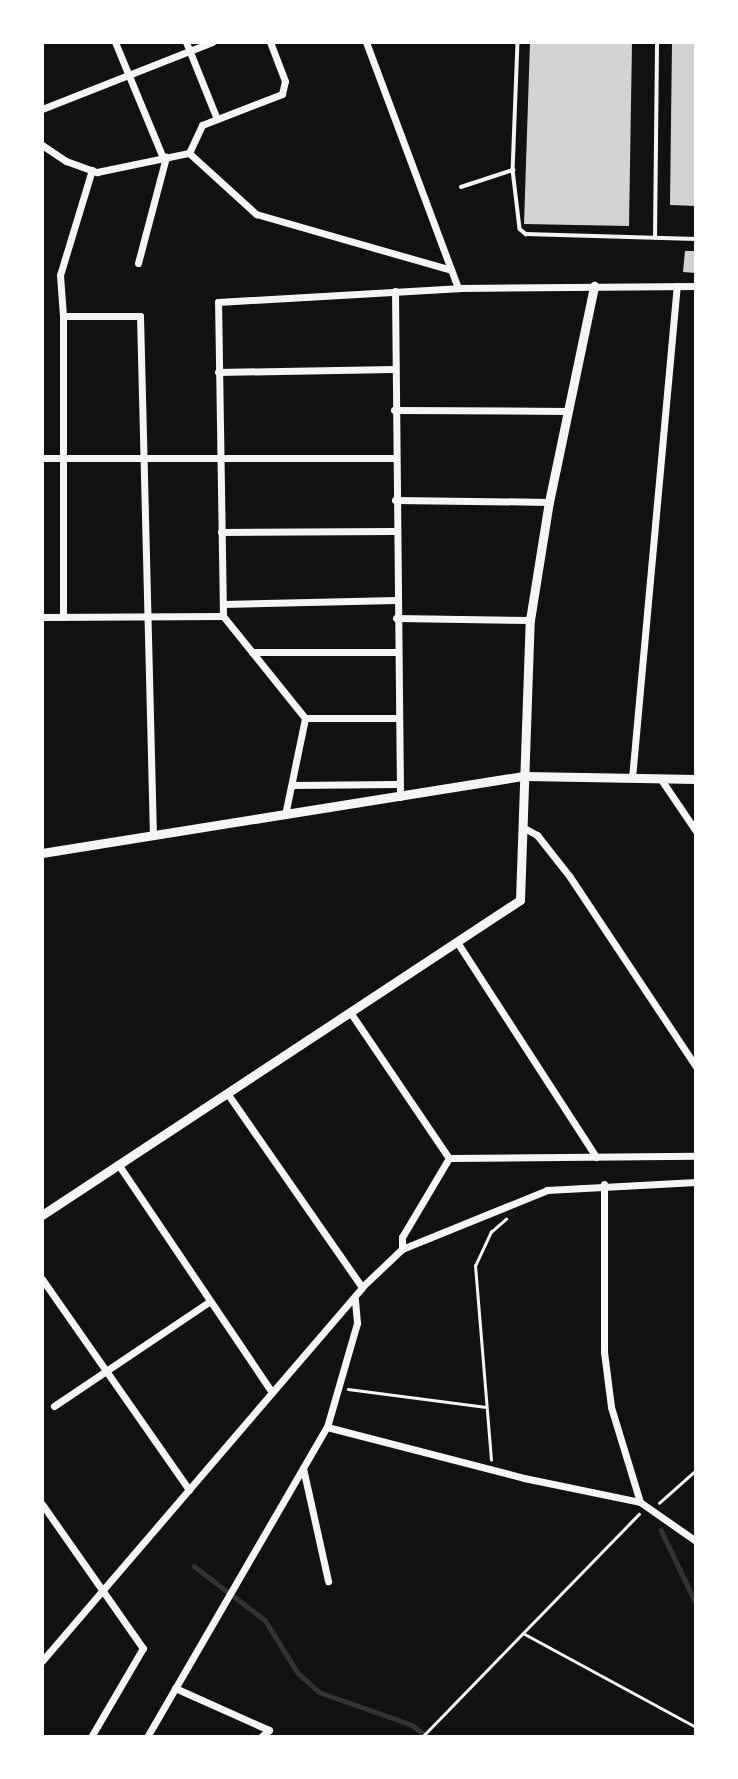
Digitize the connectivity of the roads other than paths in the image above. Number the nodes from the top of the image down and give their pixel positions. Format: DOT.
graph roads {
  1 [pos="115,42"];
  2 [pos="186,42"];
  3 [pos="212,42"];
  4 [pos="270,42"];
  5 [pos="366,42"];
  6 [pos="518,42"];
  7 [pos="657,42"];
  8 [pos="190,51"];
  9 [pos="132,74"];
  10 [pos="42,109"];
  11 [pos="217,119"];
  12 [pos="42,145"];
  13 [pos="189,153"];
  14 [pos="165,158"];
  15 [pos="92,170"];
  16 [pos="513,170"];
  17 [pos="461,187"];
  18 [pos="655,238"];
  19 [pos="696,239"];
  20 [pos="138,263"];
  21 [pos="451,270"];
  22 [pos="594,286"];
  23 [pos="677,286"];
  24 [pos="696,286"];
  25 [pos="458,288"];
  26 [pos="394,291"];
  27 [pos="63,316"];
  28 [pos="394,369"];
  29 [pos="218,372"];
  30 [pos="394,410"];
  31 [pos="568,411"];
  32 [pos="219,456"];
  33 [pos="144,457"];
  34 [pos="42,458"];
  35 [pos="66,458"];
  36 [pos="394,458"];
  37 [pos="395,500"];
  38 [pos="549,502"];
  39 [pos="221,531"];
  40 [pos="395,531"];
  41 [pos="396,600"];
  42 [pos="223,604"];
  43 [pos="223,616"];
  44 [pos="42,617"];
  45 [pos="63,617"];
  46 [pos="148,617"];
  47 [pos="396,618"];
  48 [pos="530,620"];
  49 [pos="252,652"];
  50 [pos="396,652"];
  51 [pos="305,718"];
  52 [pos="397,718"];
  53 [pos="525,776"];
  54 [pos="632,778"];
  55 [pos="660,778"];
  56 [pos="696,779"];
  57 [pos="397,784"];
  58 [pos="292,785"];
  59 [pos="400,797"];
  60 [pos="285,815"];
  61 [pos="526,829"];
  62 [pos="696,831"];
  63 [pos="153,836"];
  64 [pos="42,853"];
  65 [pos="457,942"];
  66 [pos="350,1012"];
  67 [pos="696,1067"];
  68 [pos="227,1093"];
  69 [pos="696,1156"];
  70 [pos="596,1157"];
  71 [pos="449,1158"];
  72 [pos="118,1164"];
  73 [pos="696,1182"];
  74 [pos="604,1184"];
  75 [pos="42,1215"];
  76 [pos="402,1249"];
  77 [pos="42,1279"];
  78 [pos="362,1287"];
  79 [pos="355,1298"];
  80 [pos="210,1301"];
  81 [pos="106,1371"];
  82 [pos="272,1392"];
  83 [pos="54,1406"];
  84 [pos="327,1427"];
  85 [pos="303,1468"];
  86 [pos="189,1490"];
  87 [pos="640,1502"];
  88 [pos="42,1504"];
  89 [pos="696,1541"];
  90 [pos="328,1581"];
  91 [pos="102,1590"];
  92 [pos="42,1661"];
  93 [pos="175,1688"];
  94 [pos="91,1737"];
  95 [pos="148,1737"];
  96 [pos="261,1737"];
  1 -- 9 [label="street"];
  2 -- 8 [label="street"];
  3 -- 8 [label="street"];
  4 -- 11 [label="street"];
  5 -- 21 [label="street"];
  6 -- 16 [label="lane"];
  7 -- 18 [label="lane"];
  8 -- 9 [label="street"];
  8 -- 11 [label="street"];
  9 -- 10 [label="street"];
  9 -- 14 [label="street"];
  11 -- 13 [label="street"];
  12 -- 15 [label="street"];
  13 -- 14 [label="street"];
  13 -- 21 [label="street"];
  14 -- 15 [label="street"];
  14 -- 20 [label="street"];
  15 -- 27 [label="street"];
  16 -- 17 [label="lane"];
  16 -- 18 [label="lane"];
  18 -- 19 [label="lane"];
  21 -- 25 [label="street"];
  22 -- 23 [label="street"];
  22 -- 25 [label="street"];
  22 -- 31 [label="street"];
  23 -- 24 [label="street"];
  23 -- 54 [label="street"];
  25 -- 26 [label="street"];
  26 -- 28 [label="street"];
  26 -- 29 [label="street"];
  27 -- 33 [label="street"];
  27 -- 35 [label="street"];
  28 -- 29 [label="street"];
  28 -- 30 [label="street"];
  29 -- 32 [label="street"];
  30 -- 31 [label="street"];
  30 -- 36 [label="street"];
  31 -- 38 [label="street"];
  32 -- 33 [label="street"];
  32 -- 36 [label="street"];
  32 -- 39 [label="street"];
  33 -- 35 [label="street"];
  33 -- 46 [label="street"];
  34 -- 35 [label="street"];
  35 -- 45 [label="street"];
  36 -- 37 [label="street"];
  37 -- 38 [label="street"];
  37 -- 40 [label="street"];
  38 -- 48 [label="street"];
  39 -- 40 [label="street"];
  39 -- 42 [label="street"];
  40 -- 41 [label="street"];
  41 -- 42 [label="street"];
  41 -- 47 [label="street"];
  42 -- 43 [label="street"];
  43 -- 46 [label="street"];
  43 -- 49 [label="street"];
  44 -- 45 [label="street"];
  45 -- 46 [label="street"];
  46 -- 63 [label="street"];
  47 -- 48 [label="street"];
  47 -- 50 [label="street"];
  48 -- 53 [label="street"];
  49 -- 50 [label="street"];
  49 -- 51 [label="street"];
  50 -- 52 [label="street"];
  51 -- 52 [label="street"];
  51 -- 58 [label="street"];
  52 -- 57 [label="street"];
  53 -- 54 [label="street"];
  53 -- 59 [label="street"];
  53 -- 61 [label="street"];
  54 -- 55 [label="street"];
  55 -- 56 [label="street"];
  55 -- 62 [label="street"];
  57 -- 58 [label="street"];
  57 -- 59 [label="street"];
  58 -- 60 [label="street"];
  59 -- 60 [label="street"];
  60 -- 63 [label="street"];
  61 -- 65 [label="street"];
  61 -- 67 [label="street"];
  63 -- 64 [label="street"];
  65 -- 66 [label="street"];
  65 -- 70 [label="street"];
  66 -- 68 [label="street"];
  66 -- 71 [label="street"];
  68 -- 72 [label="street"];
  68 -- 78 [label="street"];
  69 -- 70 [label="street"];
  70 -- 71 [label="street"];
  71 -- 76 [label="street"];
  72 -- 75 [label="street"];
  72 -- 80 [label="street"];
  73 -- 74 [label="street"];
  74 -- 76 [label="street"];
  74 -- 87 [label="street"];
  76 -- 78 [label="street"];
  77 -- 81 [label="street"];
  78 -- 79 [label="street"];
  79 -- 82 [label="street"];
  79 -- 84 [label="street"];
  80 -- 81 [label="street"];
  80 -- 82 [label="street"];
  81 -- 83 [label="street"];
  81 -- 86 [label="street"];
  82 -- 86 [label="street"];
  84 -- 85 [label="street"];
  84 -- 87 [label="street"];
  85 -- 90 [label="street"];
  85 -- 93 [label="street"];
  86 -- 91 [label="street"];
  87 -- 89 [label="street"];
  88 -- 91 [label="street"];
  91 -- 92 [label="street"];
  91 -- 94 [label="street"];
  93 -- 95 [label="street"];
  93 -- 96 [label="street"];
}
